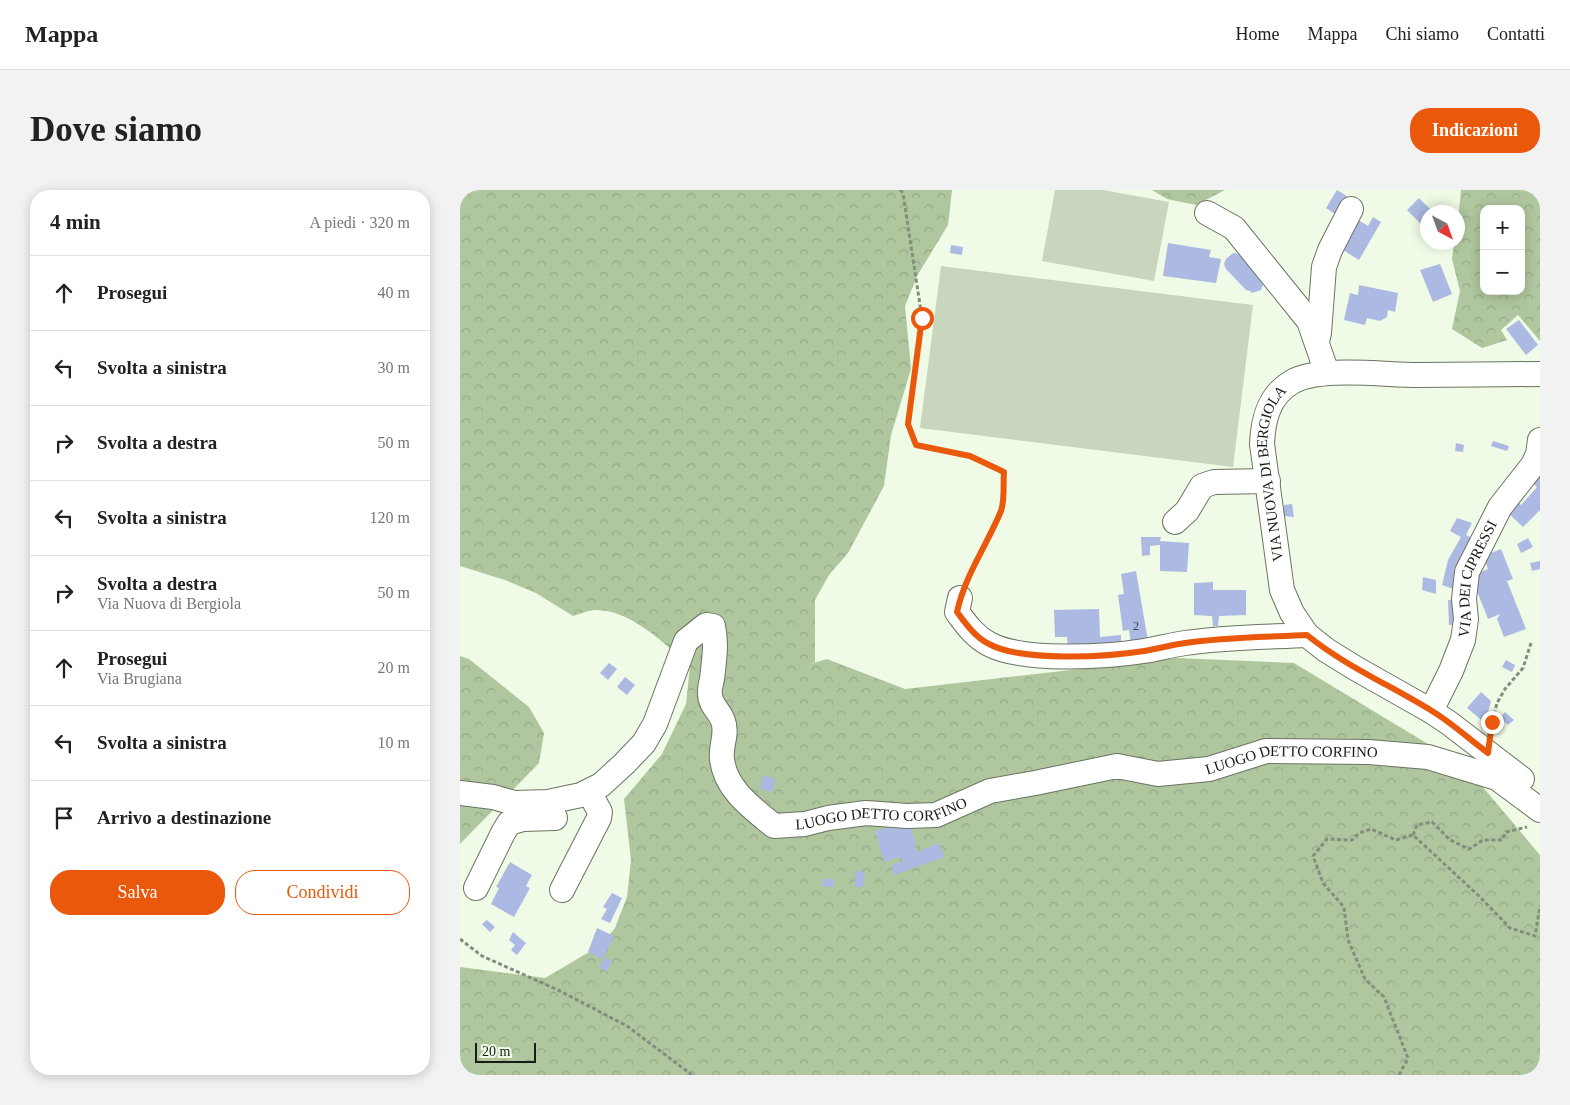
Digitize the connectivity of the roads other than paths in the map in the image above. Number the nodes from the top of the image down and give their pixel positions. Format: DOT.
graph roads {
  1 [pos="1351,209"];
  2 [pos="1207,213"];
  3 [pos="1316,342"];
  4 [pos="1327,373"];
  5 [pos="1540,374"];
  6 [pos="1539,449"];
  7 [pos="1268,481"];
  8 [pos="1175,522"];
  9 [pos="960,598"];
  10 [pos="1307,635"];
  11 [pos="1431,711"];
  12 [pos="460,793"];
  13 [pos="598,793"];
  14 [pos="1540,794"];
  15 [pos="1536,818"];
  16 [pos="476,888"];
  17 [pos="562,890"];
  1 -- 3 [label="street"];
  2 -- 3 [label="street"];
  3 -- 4 [label="street"];
  4 -- 5 [label="street, VIA NUOVA DI BERGIOLA"];
  4 -- 7 [label="street, VIA NUOVA DI BERGIOLA"];
  6 -- 11 [label="street, VIA DEI CIPRESSI"];
  7 -- 8 [label="street"];
  7 -- 10 [label="street, VIA NUOVA DI BERGIOLA"];
  9 -- 10 [label="street"];
  10 -- 11 [label="street, VIA NUOVA DI BERGIOLA"];
  11 -- 14 [label="street, VIA NUOVA DI BERGIOLA"];
  12 -- 13 [label="street, LUOGO DETTO CORFINO"];
  13 -- 15 [label="street, LUOGO DETTO CORFINO"];
  13 -- 16 [label="street"];
  13 -- 17 [label="street"];
}
